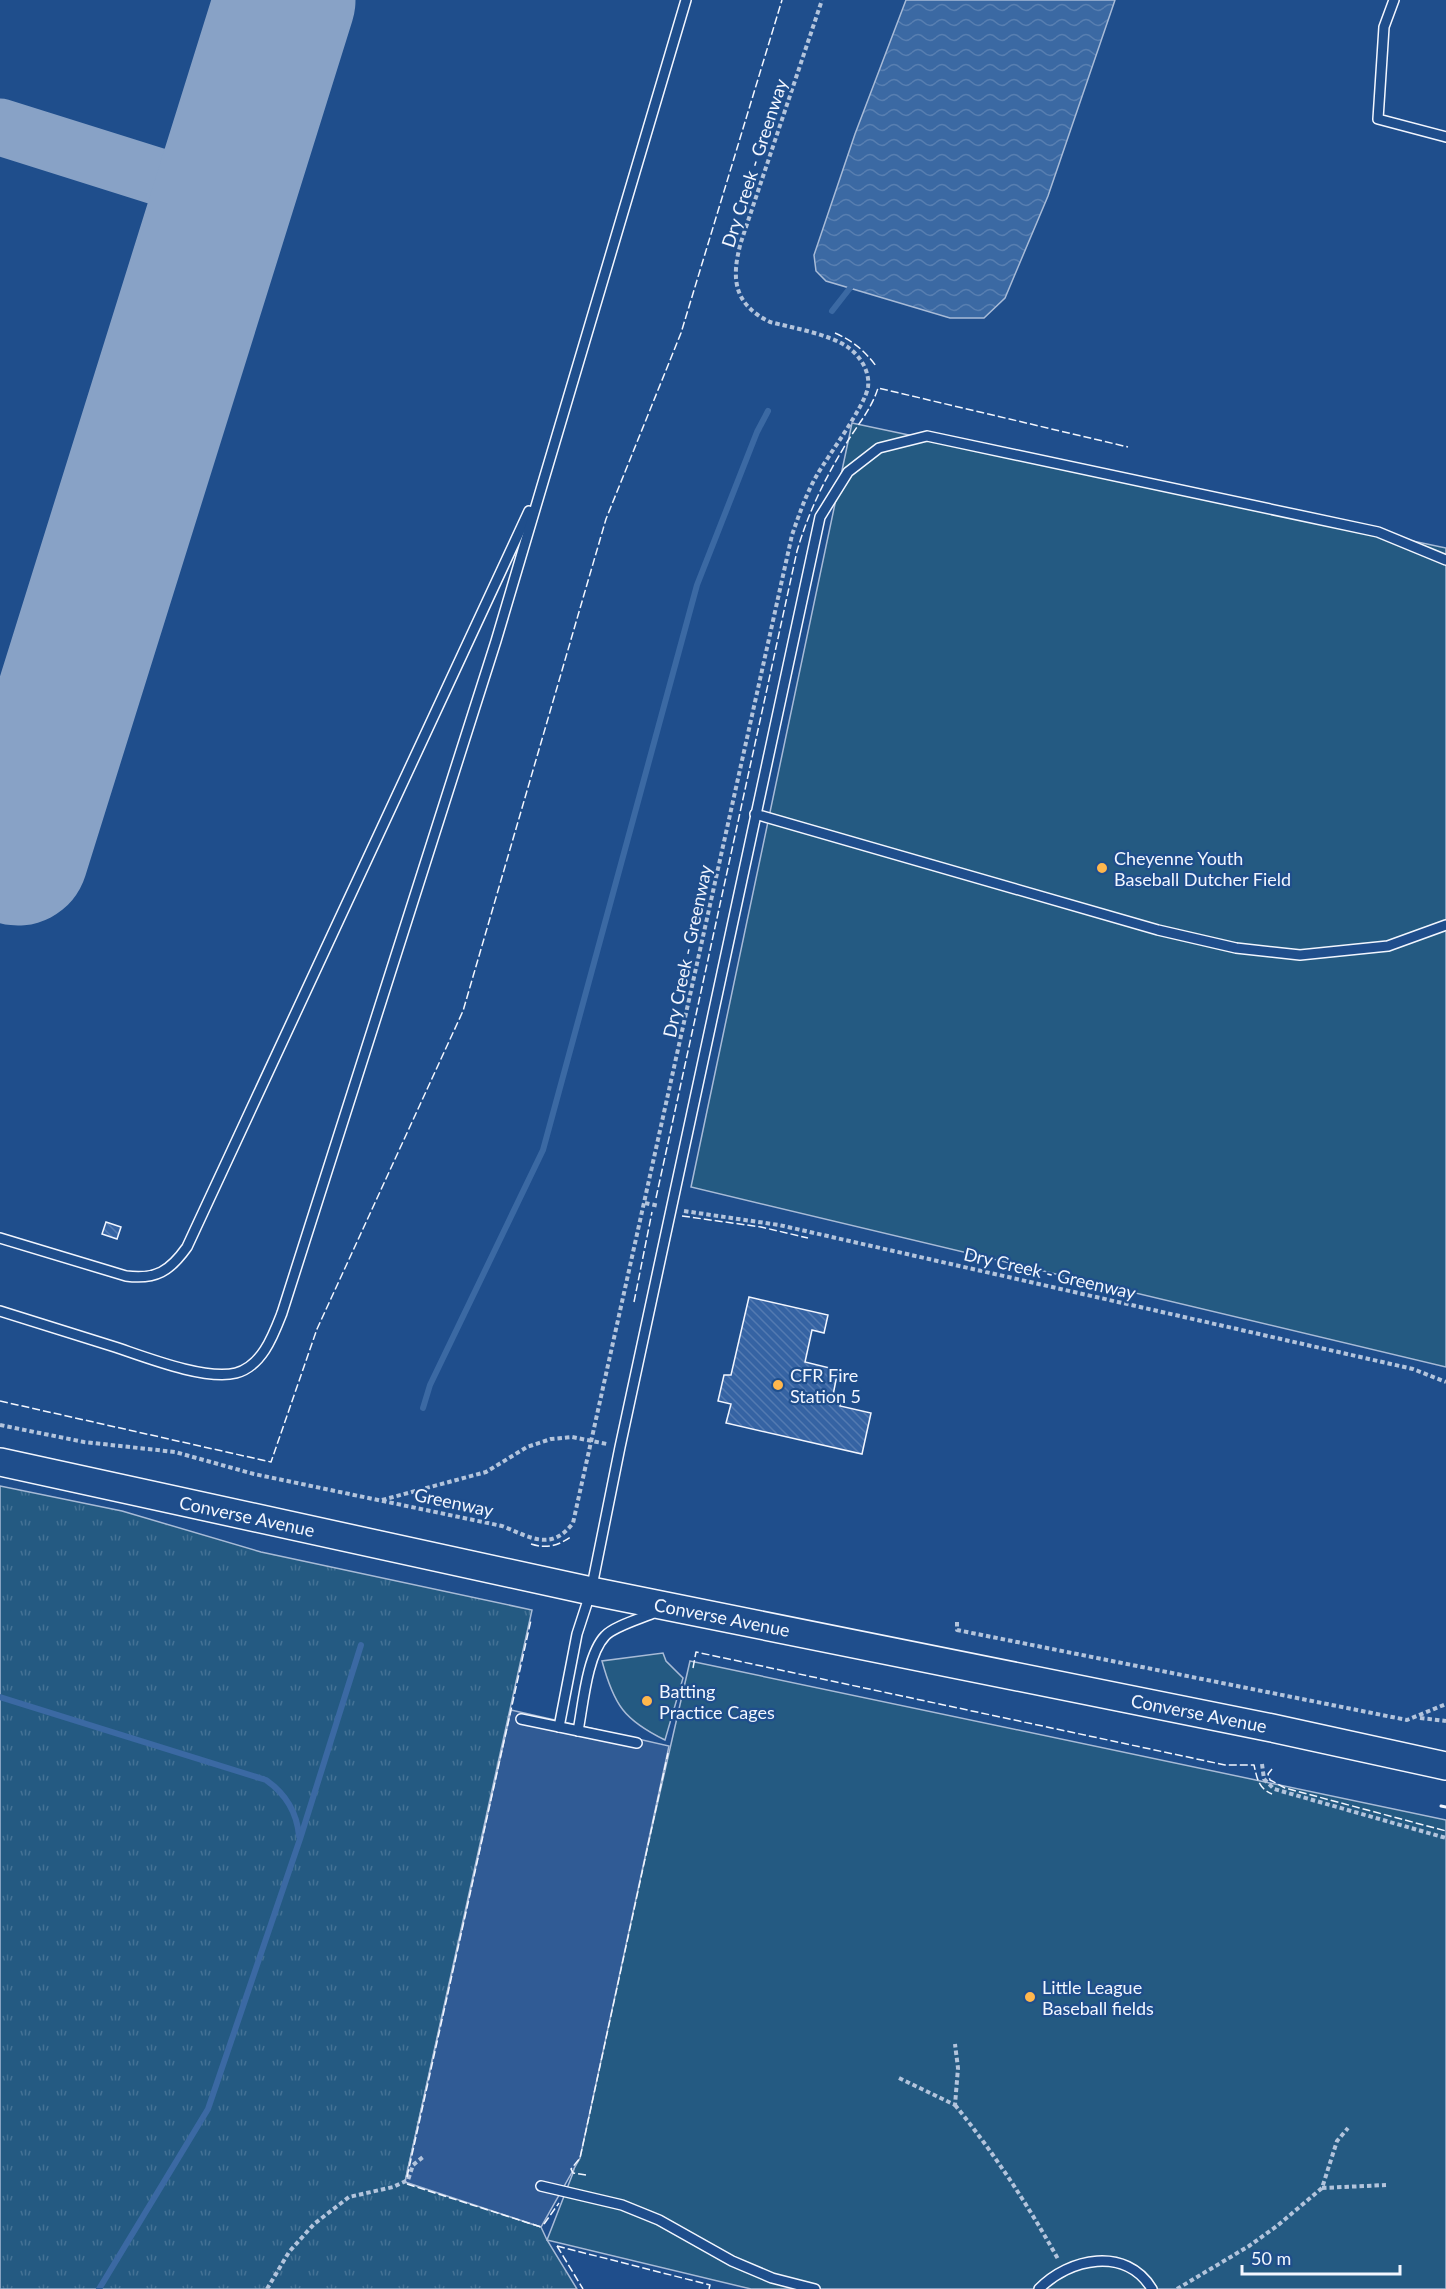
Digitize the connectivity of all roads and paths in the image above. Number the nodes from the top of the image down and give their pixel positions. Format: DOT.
graph roads {
  1 [pos="686,0"];
  2 [pos="822,0"];
  3 [pos="1394,0"];
  4 [pos="1446,137"];
  5 [pos="541,484"];
  6 [pos="1446,560"];
  7 [pos="755,814"];
  8 [pos="1446,925"];
  9 [pos="645,1203"];
  10 [pos="671,1208"];
  11 [pos="0,1238"];
  12 [pos="0,1311"];
  13 [pos="1446,1382"];
  14 [pos="0,1425"];
  15 [pos="592,1441"];
  16 [pos="620,1447"];
  17 [pos="0,1462"];
  18 [pos="381,1501"];
  19 [pos="591,1590"];
  20 [pos="669,1606"];
  21 [pos="957,1622"];
  22 [pos="1446,1704"];
  23 [pos="1417,1717"];
  24 [pos="521,1719"];
  25 [pos="1446,1721"];
  26 [pos="559,1727"];
  27 [pos="578,1731"];
  28 [pos="637,1743"];
  29 [pos="1262,1764"];
  30 [pos="1446,1766"];
  31 [pos="1446,1838"];
  32 [pos="955,2044"];
  33 [pos="899,2078"];
  34 [pos="955,2105"];
  35 [pos="1348,2128"];
  36 [pos="423,2157"];
  37 [pos="1386,2185"];
  38 [pos="540,2186"];
  39 [pos="1322,2188"];
  40 [pos="1063,2271"];
  41 [pos="267,2289"];
  42 [pos="815,2289"];
  43 [pos="1039,2289"];
  44 [pos="1152,2289"];
  45 [pos="1177,2289"];
  1 -- 5 [label="lane"];
  2 -- 9 [label="path, Dry Creek - Greenway"];
  3 -- 4 [label="lane"];
  5 -- 11 [label="lane"];
  5 -- 12 [label="lane"];
  6 -- 7 [label="lane"];
  7 -- 8 [label="lane"];
  7 -- 10 [label="lane"];
  9 -- 10 [label="path, Dry Creek - Greenway"];
  9 -- 15 [label="path, Greenway"];
  10 -- 13 [label="path, Dry Creek - Greenway"];
  10 -- 16 [label="lane"];
  14 -- 18 [label="path, Greenway"];
  15 -- 16 [label="path"];
  15 -- 18 [label="path"];
  15 -- 18 [label="path, Greenway"];
  16 -- 19 [label="lane"];
  17 -- 19 [label="main road, Converse Avenue"];
  19 -- 20 [label="main road, Converse Avenue"];
  19 -- 26 [label="lane"];
  20 -- 27 [label="lane"];
  20 -- 30 [label="main road, Converse Avenue"];
  21 -- 23 [label="path"];
  22 -- 23 [label="path"];
  23 -- 25 [label="path"];
  24 -- 26 [label="lane"];
  26 -- 27 [label="lane"];
  27 -- 28 [label="lane"];
  29 -- 31 [label="path"];
  32 -- 34 [label="path"];
  33 -- 34 [label="path"];
  34 -- 40 [label="path"];
  35 -- 39 [label="path"];
  36 -- 41 [label="path"];
  37 -- 39 [label="path"];
  38 -- 42 [label="lane"];
  39 -- 45 [label="path"];
  40 -- 43 [label="lane"];
  40 -- 44 [label="lane"];
}
